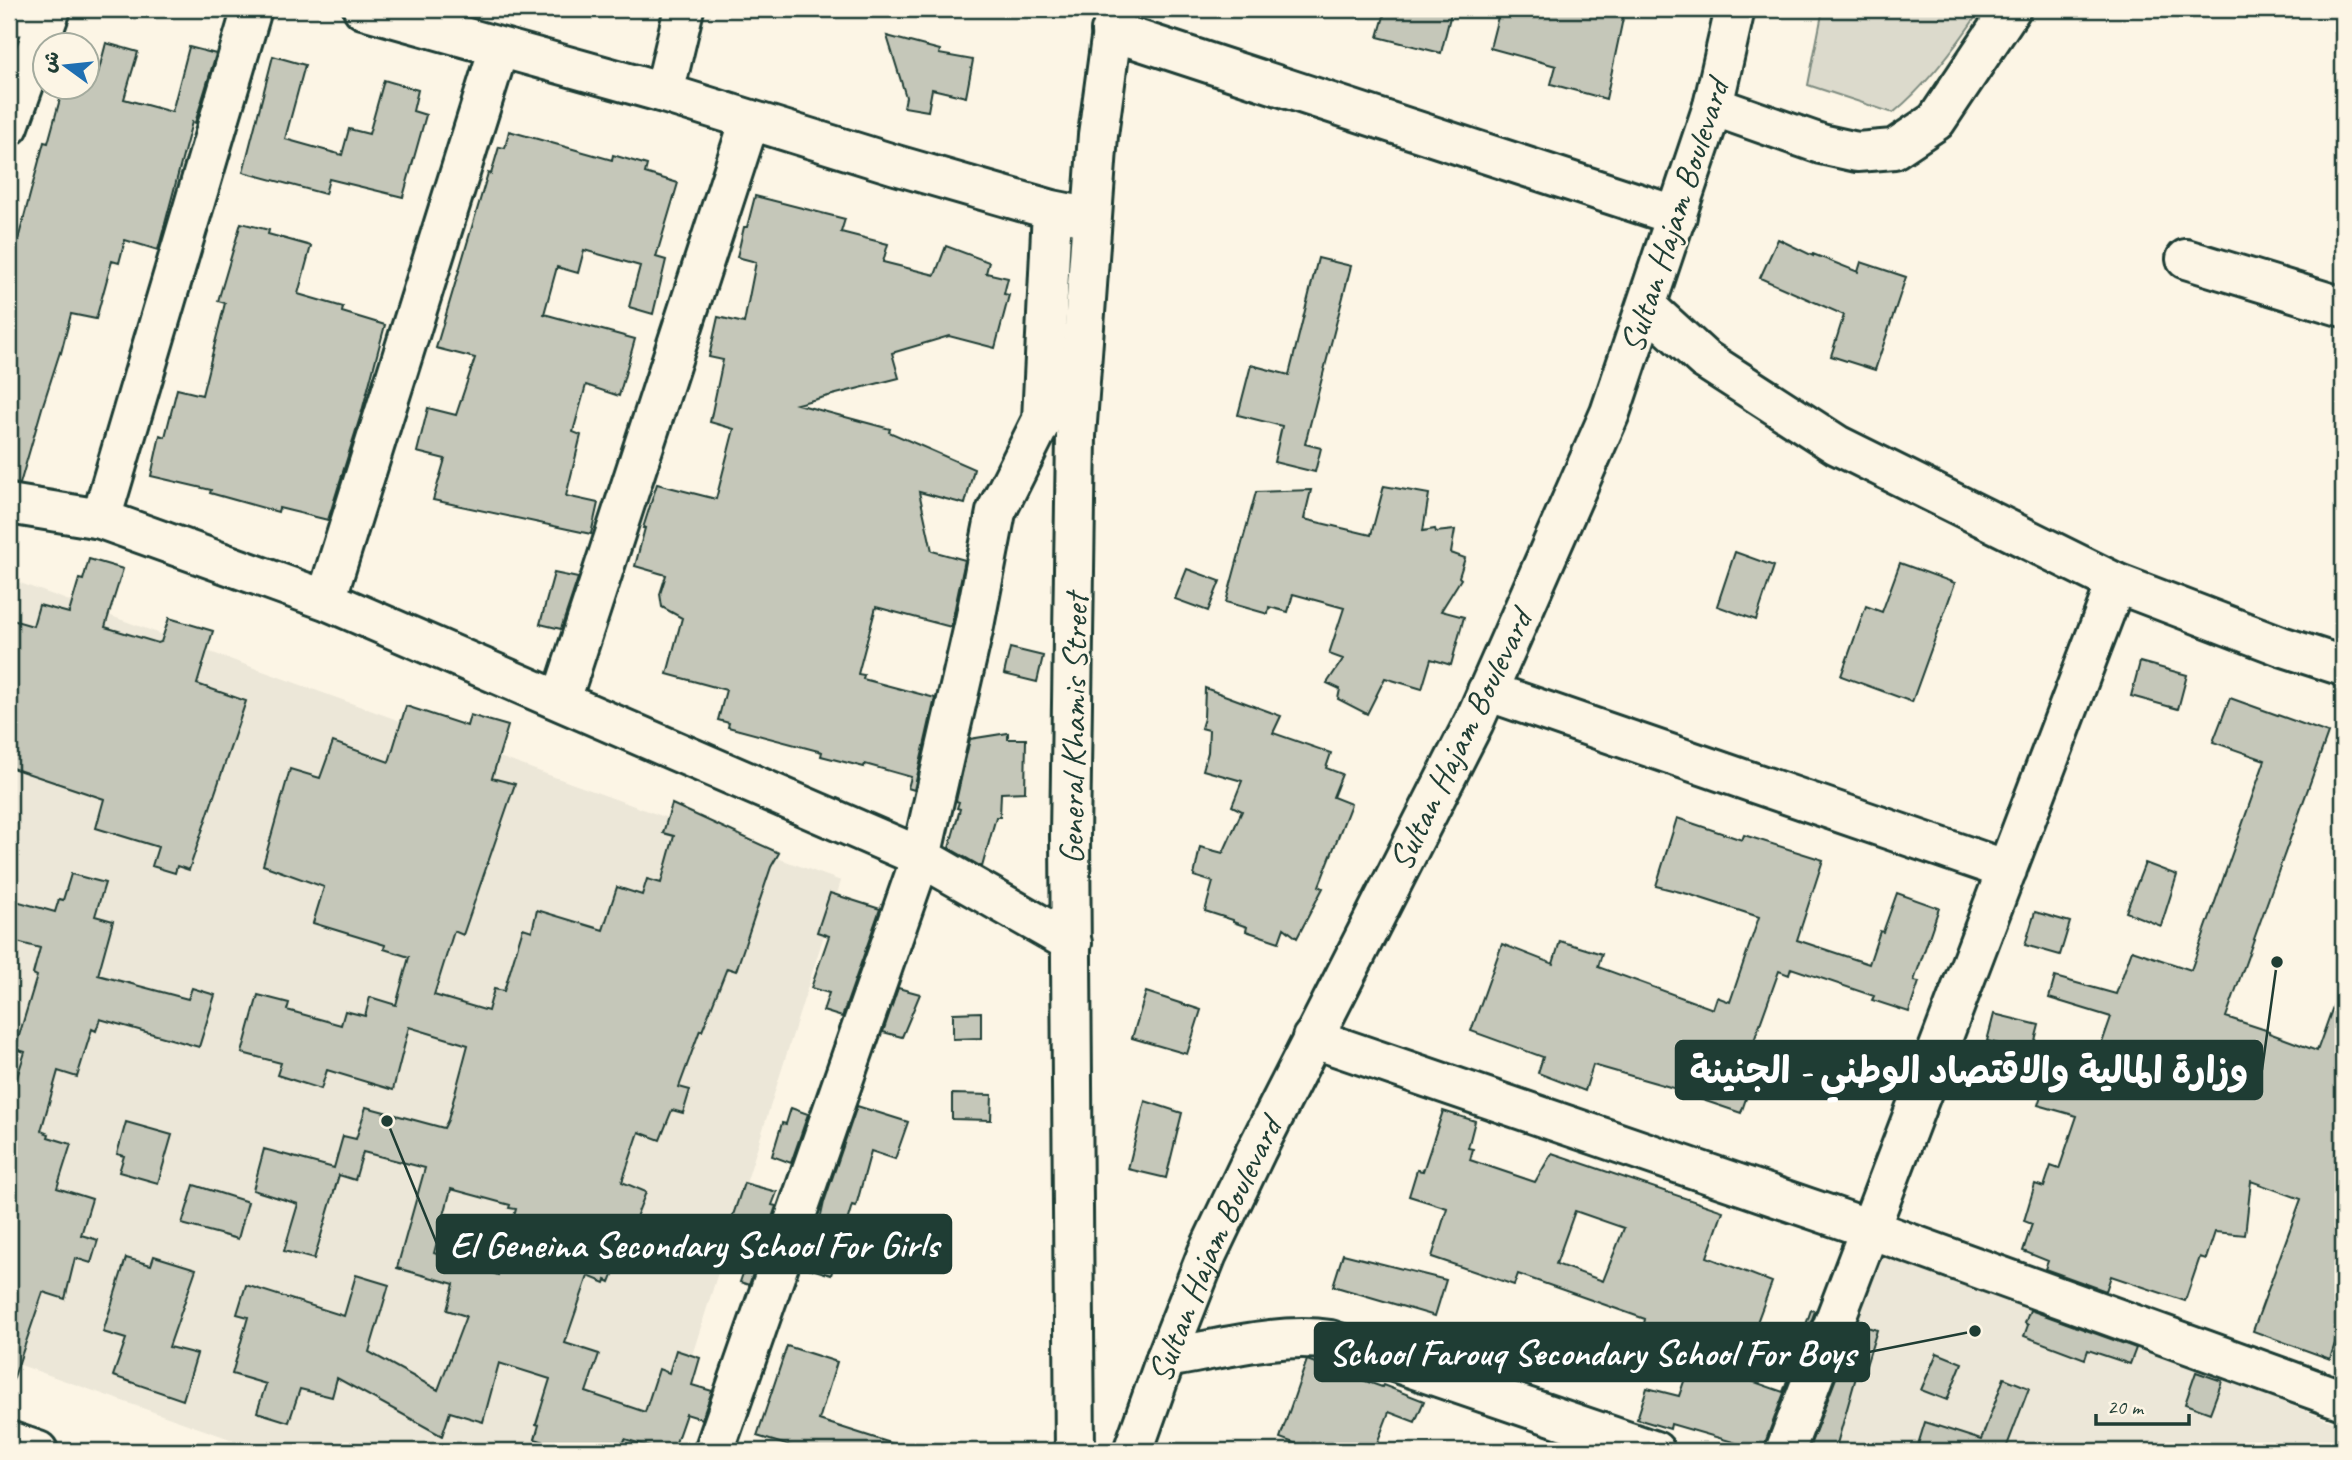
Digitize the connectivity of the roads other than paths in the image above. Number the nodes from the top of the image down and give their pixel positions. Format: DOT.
graph roads {
  1 [pos="252,9"];
  2 [pos="363,9"];
  3 [pos="684,9"];
  4 [pos="1735,9"];
  5 [pos="2011,9"];
  6 [pos="50,11"];
  7 [pos="9,16"];
  8 [pos="1113,20"];
  9 [pos="499,48"];
  10 [pos="664,93"];
  11 [pos="1713,106"];
  12 [pos="750,120"];
  13 [pos="9,127"];
  14 [pos="1052,210"];
  15 [pos="1677,216"];
  16 [pos="1091,218"];
  17 [pos="2186,259"];
  18 [pos="1647,307"];
  19 [pos="2343,307"];
  20 [pos="9,504"];
  21 [pos="101,519"];
  22 [pos="2116,583"];
  23 [pos="326,600"];
  24 [pos="2343,666"];
  25 [pos="1487,691"];
  26 [pos="561,700"];
  27 [pos="921,857"];
  28 [pos="2007,870"];
  29 [pos="1072,943"];
  30 [pos="1312,1038"];
  31 [pos="1870,1229"];
  32 [pos="1166,1358"];
  33 [pos="2343,1400"];
  34 [pos="9,1441"];
  35 [pos="38,1451"];
  36 [pos="714,1451"];
  37 [pos="1075,1451"];
  38 [pos="1133,1451"];
  39 [pos="1655,1451"];
  40 [pos="1785,1451"];
  1 -- 21 [label="main road"];
  2 -- 9 [label="main road"];
  3 -- 10 [label="main road"];
  4 -- 11 [label="main road, Sultan Hajam Boulevard"];
  5 -- 11 [label="main road"];
  6 -- 7 [label="main road"];
  6 -- 13 [label="main road"];
  8 -- 15 [label="main road"];
  8 -- 16 [label="main road, General Khamis Street"];
  9 -- 10 [label="main road"];
  9 -- 23 [label="main road"];
  10 -- 12 [label="main road"];
  11 -- 15 [label="main road, Sultan Hajam Boulevard"];
  12 -- 14 [label="main road"];
  12 -- 26 [label="main road"];
  14 -- 16 [label="main road"];
  14 -- 27 [label="main road"];
  15 -- 18 [label="main road, Sultan Hajam Boulevard"];
  16 -- 29 [label="main road, General Khamis Street"];
  17 -- 19 [label="main road"];
  18 -- 22 [label="main road"];
  18 -- 25 [label="main road, Sultan Hajam Boulevard"];
  20 -- 21 [label="main road"];
  21 -- 23 [label="main road"];
  22 -- 24 [label="main road"];
  22 -- 28 [label="main road"];
  23 -- 26 [label="main road"];
  25 -- 28 [label="main road"];
  25 -- 30 [label="main road, Sultan Hajam Boulevard"];
  26 -- 27 [label="main road"];
  27 -- 29 [label="main road"];
  27 -- 36 [label="main road"];
  28 -- 31 [label="main road"];
  29 -- 37 [label="main road, General Khamis Street"];
  30 -- 31 [label="main road"];
  30 -- 32 [label="main road, Sultan Hajam Boulevard"];
  31 -- 33 [label="main road"];
  31 -- 40 [label="main road"];
  32 -- 38 [label="main road, Sultan Hajam Boulevard"];
  32 -- 39 [label="main road"];
  34 -- 35 [label="main road"];
}
